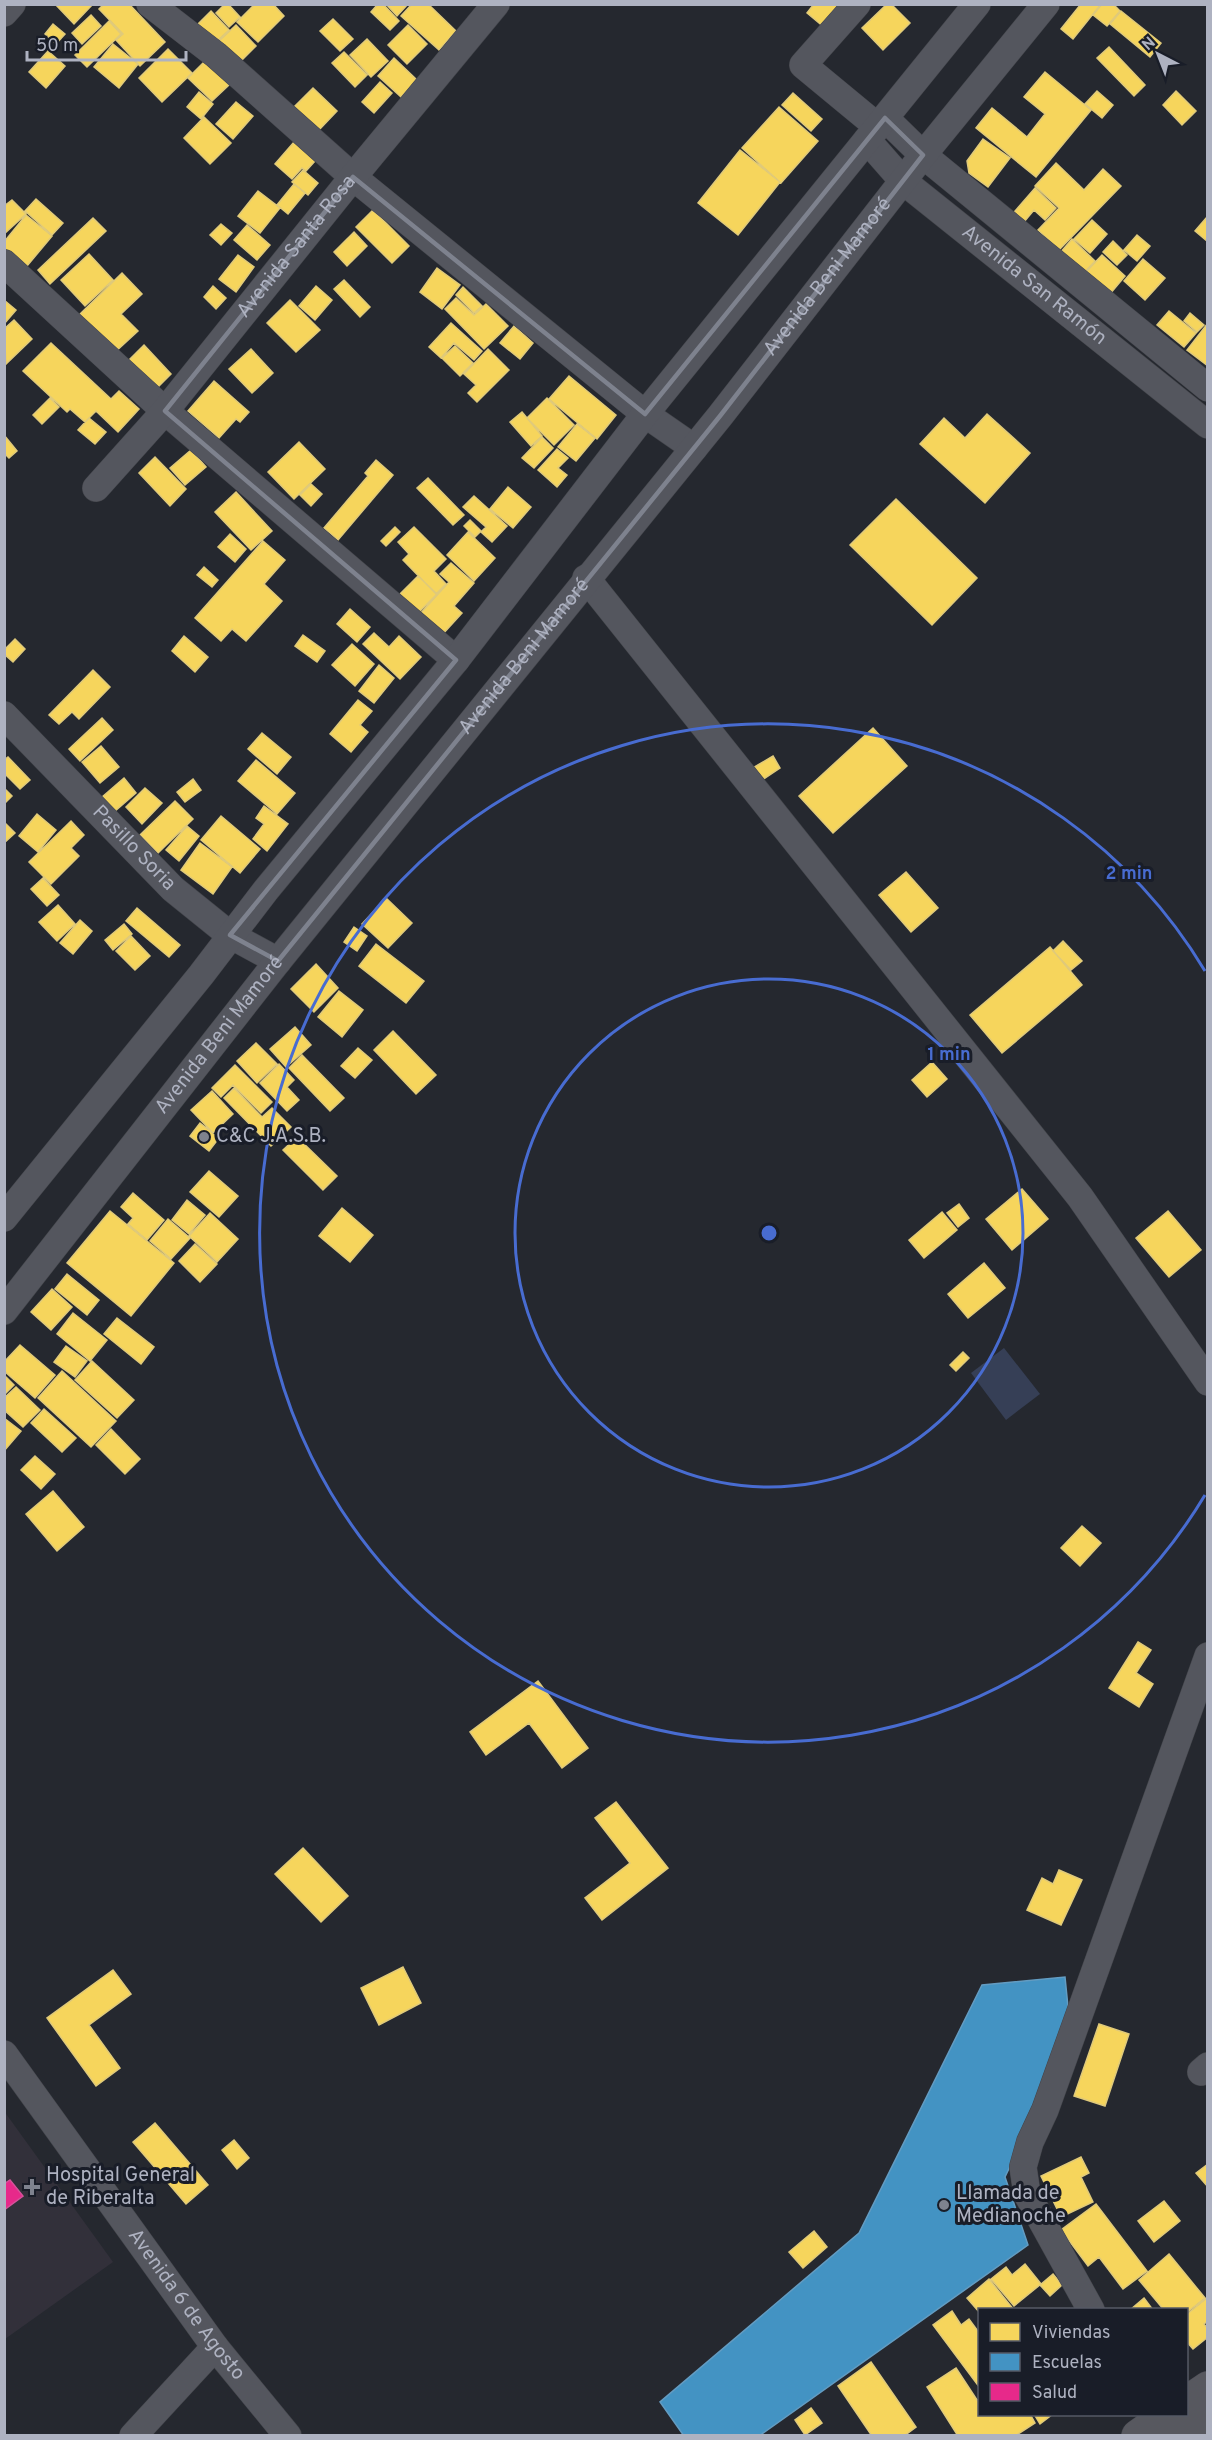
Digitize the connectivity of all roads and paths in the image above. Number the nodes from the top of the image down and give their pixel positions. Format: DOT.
graph roads {
  1 [pos="12,4"];
  2 [pos="150,4"];
  3 [pos="496,4"];
  4 [pos="857,4"];
  5 [pos="977,4"];
  6 [pos="1046,4"];
  7 [pos="4,13"];
  8 [pos="876,128"];
  9 [pos="923,155"];
  10 [pos="353,177"];
  11 [pos="903,181"];
  12 [pos="4,263"];
  13 [pos="1208,388"];
  14 [pos="165,411"];
  15 [pos="645,414"];
  16 [pos="1206,419"];
  17 [pos="694,448"];
  18 [pos="96,488"];
  19 [pos="586,578"];
  20 [pos="456,660"];
  21 [pos="4,715"];
  22 [pos="230,935"];
  23 [pos="278,961"];
  24 [pos="4,1218"];
  25 [pos="4,1311"];
  26 [pos="1208,1382"];
  27 [pos="1208,1656"];
  28 [pos="4,2054"];
  29 [pos="1090,2308"];
  30 [pos="215,2347"];
  31 [pos="1208,2388"];
  32 [pos="1188,2402"];
  33 [pos="1208,2421"];
  34 [pos="133,2436"];
  35 [pos="288,2436"];
  36 [pos="1185,2436"];
  1 -- 7 [label="street"];
  2 -- 10 [label="street"];
  3 -- 10 [label="street, Avenida Santa Rosa"];
  4 -- 8 [label="street"];
  5 -- 8 [label="street"];
  6 -- 9 [label="street, Avenida Beni Mamoré"];
  8 -- 9 [label="street, Avenida San Ramón"];
  8 -- 11 [label="street, Avenida San Ramón"];
  8 -- 15 [label="street"];
  9 -- 11 [label="street, Avenida Beni Mamoré"];
  9 -- 13 [label="street, Avenida San Ramón"];
  10 -- 14 [label="street, Avenida Santa Rosa"];
  10 -- 15 [label="street"];
  11 -- 16 [label="street, Avenida San Ramón"];
  11 -- 17 [label="street, Avenida Beni Mamoré"];
  12 -- 14 [label="street"];
  14 -- 18 [label="street, Avenida Santa Rosa"];
  14 -- 20 [label="street"];
  15 -- 17 [label="street"];
  15 -- 20 [label="street"];
  17 -- 19 [label="street, Avenida Beni Mamoré"];
  19 -- 23 [label="street, Avenida Beni Mamoré"];
  19 -- 26 [label="street"];
  20 -- 22 [label="street"];
  21 -- 22 [label="street, Pasillo Soria"];
  22 -- 23 [label="street, Pasillo Soria"];
  22 -- 24 [label="street"];
  23 -- 25 [label="street, Avenida Beni Mamoré"];
  27 -- 29 [label="street"];
  28 -- 30 [label="street, Avenida 6 de Agosto"];
  30 -- 34 [label="street"];
  30 -- 35 [label="street, Avenida 6 de Agosto"];
  31 -- 32 [label="main road"];
  33 -- 36 [label="main road"];
}
